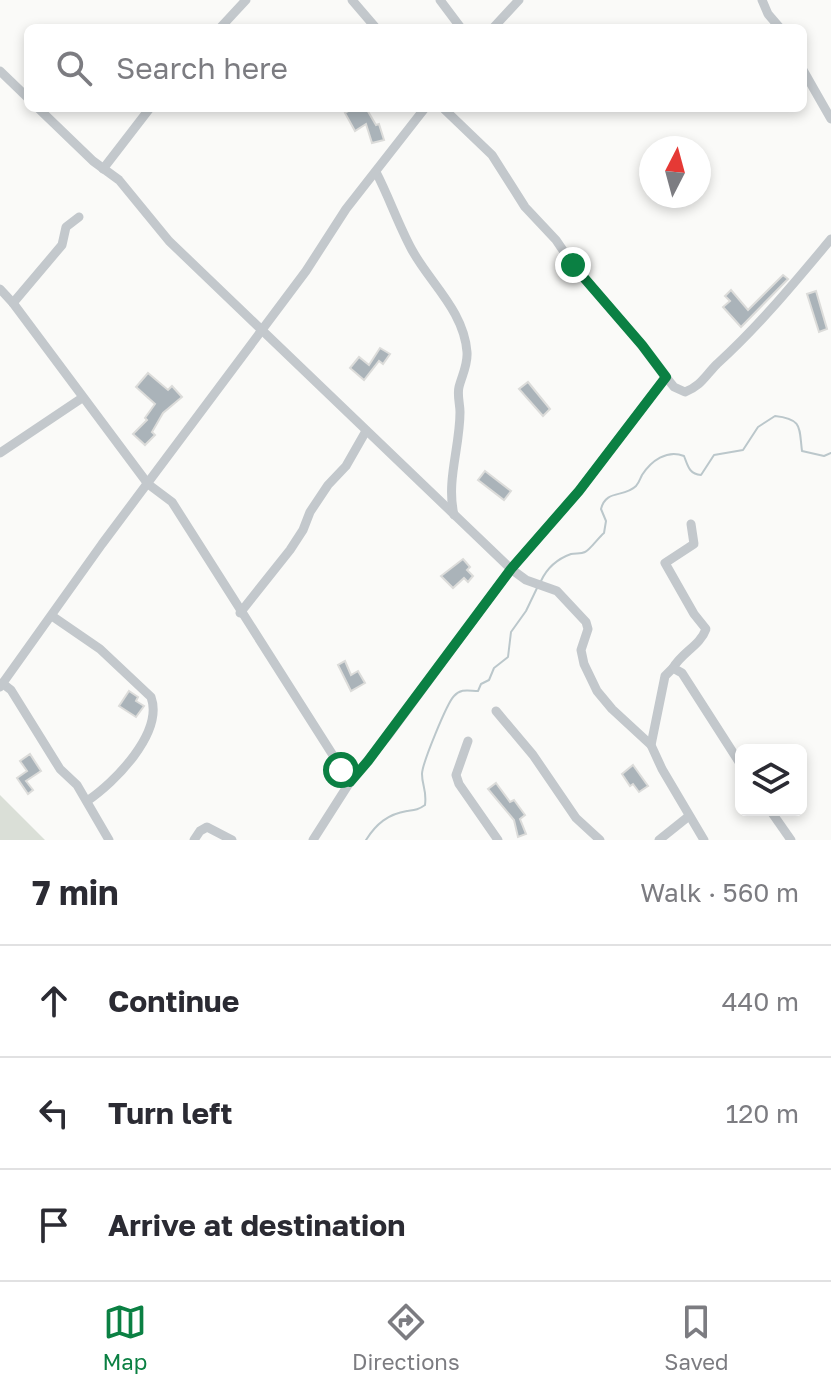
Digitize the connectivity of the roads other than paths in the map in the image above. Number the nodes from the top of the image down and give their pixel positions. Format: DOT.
graph roads {
  1 [pos="246,0"];
  2 [pos="352,0"];
  3 [pos="440,0"];
  4 [pos="519,0"];
  5 [pos="762,0"];
  6 [pos="224,24"];
  7 [pos="373,24"];
  8 [pos="458,24"];
  9 [pos="497,24"];
  10 [pos="777,24"];
  11 [pos="0,71"];
  12 [pos="807,77"];
  13 [pos="24,94"];
  14 [pos="42,112"];
  15 [pos="147,112"];
  16 [pos="422,112"];
  17 [pos="447,112"];
  18 [pos="831,119"];
  19 [pos="103,169"];
  20 [pos="376,172"];
  21 [pos="79,217"];
  22 [pos="831,239"];
  23 [pos="0,289"];
  24 [pos="13,303"];
  25 [pos="261,328"];
  26 [pos="666,377"];
  27 [pos="82,398"];
  28 [pos="366,431"];
  29 [pos="0,453"];
  30 [pos="148,484"];
  31 [pos="454,515"];
  32 [pos="691,524"];
  33 [pos="511,569"];
  34 [pos="240,613"];
  35 [pos="52,616"];
  36 [pos="673,668"];
  37 [pos="1,685"];
  38 [pos="496,711"];
  39 [pos="468,741"];
  40 [pos="651,745"];
  41 [pos="735,756"];
  42 [pos="350,782"];
  43 [pos="87,801"];
  44 [pos="689,816"];
  45 [pos="774,816"];
  46 [pos="109,840"];
  47 [pos="194,840"];
  48 [pos="232,840"];
  49 [pos="313,840"];
  50 [pos="498,840"];
  51 [pos="600,840"];
  52 [pos="659,840"];
  53 [pos="704,840"];
  54 [pos="791,840"];
  1 -- 6 [label="street"];
  2 -- 7 [label="street"];
  3 -- 8 [label="street"];
  4 -- 9 [label="street"];
  5 -- 10 [label="street"];
  11 -- 13 [label="street"];
  12 -- 18 [label="street"];
  14 -- 19 [label="street"];
  15 -- 19 [label="street"];
  16 -- 20 [label="street"];
  17 -- 26 [label="street"];
  19 -- 25 [label="street"];
  20 -- 25 [label="street"];
  20 -- 31 [label="street"];
  21 -- 24 [label="street"];
  22 -- 26 [label="street"];
  23 -- 24 [label="street"];
  24 -- 27 [label="street"];
  25 -- 28 [label="street"];
  25 -- 30 [label="street"];
  26 -- 33 [label="street"];
  27 -- 29 [label="street"];
  27 -- 30 [label="street"];
  28 -- 31 [label="street"];
  28 -- 34 [label="street"];
  30 -- 34 [label="street"];
  30 -- 35 [label="street"];
  31 -- 33 [label="street"];
  32 -- 36 [label="street"];
  33 -- 40 [label="street"];
  33 -- 42 [label="street"];
  34 -- 42 [label="street"];
  35 -- 37 [label="street"];
  35 -- 43 [label="street"];
  36 -- 40 [label="street"];
  36 -- 41 [label="street"];
  37 -- 43 [label="street"];
  38 -- 51 [label="street"];
  39 -- 50 [label="street"];
  40 -- 44 [label="street"];
  42 -- 49 [label="street"];
  43 -- 46 [label="street"];
  44 -- 52 [label="street"];
  44 -- 53 [label="street"];
  45 -- 54 [label="street"];
  47 -- 48 [label="street"];
}
